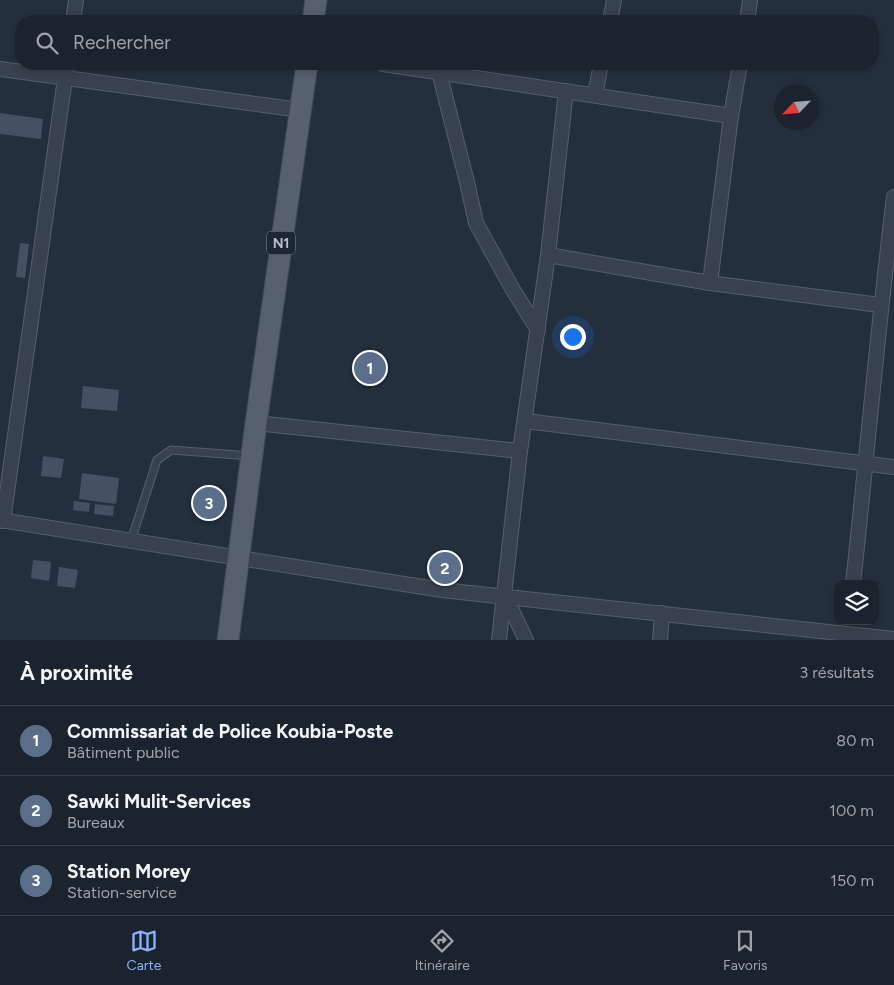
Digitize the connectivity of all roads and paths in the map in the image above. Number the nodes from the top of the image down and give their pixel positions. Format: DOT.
graph roads {
  1 [pos="76,0"];
  2 [pos="316,0"];
  3 [pos="614,0"];
  4 [pos="750,0"];
  5 [pos="74,15"];
  6 [pos="314,15"];
  7 [pos="611,15"];
  8 [pos="748,15"];
  9 [pos="0,69"];
  10 [pos="15,69"];
  11 [pos="33,70"];
  12 [pos="306,70"];
  13 [pos="425,70"];
  14 [pos="600,70"];
  15 [pos="739,70"];
  16 [pos="66,71"];
  17 [pos="439,72"];
  18 [pos="566,91"];
  19 [pos="595,95"];
  20 [pos="300,110"];
  21 [pos="731,116"];
  22 [pos="894,196"];
  23 [pos="548,255"];
  24 [pos="710,283"];
  25 [pos="880,305"];
  26 [pos="538,330"];
  27 [pos="526,421"];
  28 [pos="256,423"];
  29 [pos="520,451"];
  30 [pos="252,456"];
  31 [pos="866,463"];
  32 [pos="894,467"];
  33 [pos="2,520"];
  34 [pos="131,541"];
  35 [pos="239,558"];
  36 [pos="853,580"];
  37 [pos="505,596"];
  38 [pos="662,613"];
  39 [pos="848,632"];
  40 [pos="894,639"];
  41 [pos="228,640"];
  42 [pos="499,640"];
  43 [pos="526,640"];
  44 [pos="660,640"];
  1 -- 5 [label="street"];
  2 -- 6 [label="main road"];
  3 -- 7 [label="street"];
  4 -- 8 [label="street"];
  9 -- 10 [label="street"];
  11 -- 16 [label="street"];
  12 -- 20 [label="main road, N1"];
  13 -- 17 [label="street"];
  14 -- 19 [label="street"];
  15 -- 21 [label="street"];
  16 -- 20 [label="street"];
  16 -- 33 [label="street"];
  17 -- 18 [label="street"];
  17 -- 26 [label="street"];
  18 -- 19 [label="street"];
  18 -- 23 [label="street"];
  19 -- 21 [label="street"];
  20 -- 28 [label="main road, N1"];
  21 -- 24 [label="street"];
  22 -- 25 [label="street"];
  23 -- 24 [label="street"];
  23 -- 26 [label="street"];
  24 -- 25 [label="street"];
  25 -- 31 [label="street"];
  26 -- 27 [label="street"];
  27 -- 29 [label="street"];
  27 -- 31 [label="street"];
  28 -- 29 [label="street"];
  28 -- 30 [label="main road, N1"];
  29 -- 37 [label="street"];
  30 -- 34 [label="lane"];
  30 -- 35 [label="main road, N1"];
  31 -- 32 [label="street"];
  31 -- 36 [label="street"];
  33 -- 34 [label="street"];
  34 -- 35 [label="street"];
  35 -- 37 [label="street"];
  35 -- 41 [label="main road, N1"];
  37 -- 38 [label="street"];
  37 -- 42 [label="street"];
  37 -- 43 [label="street"];
  38 -- 39 [label="street"];
  38 -- 44 [label="street"];
  39 -- 40 [label="street"];
}
